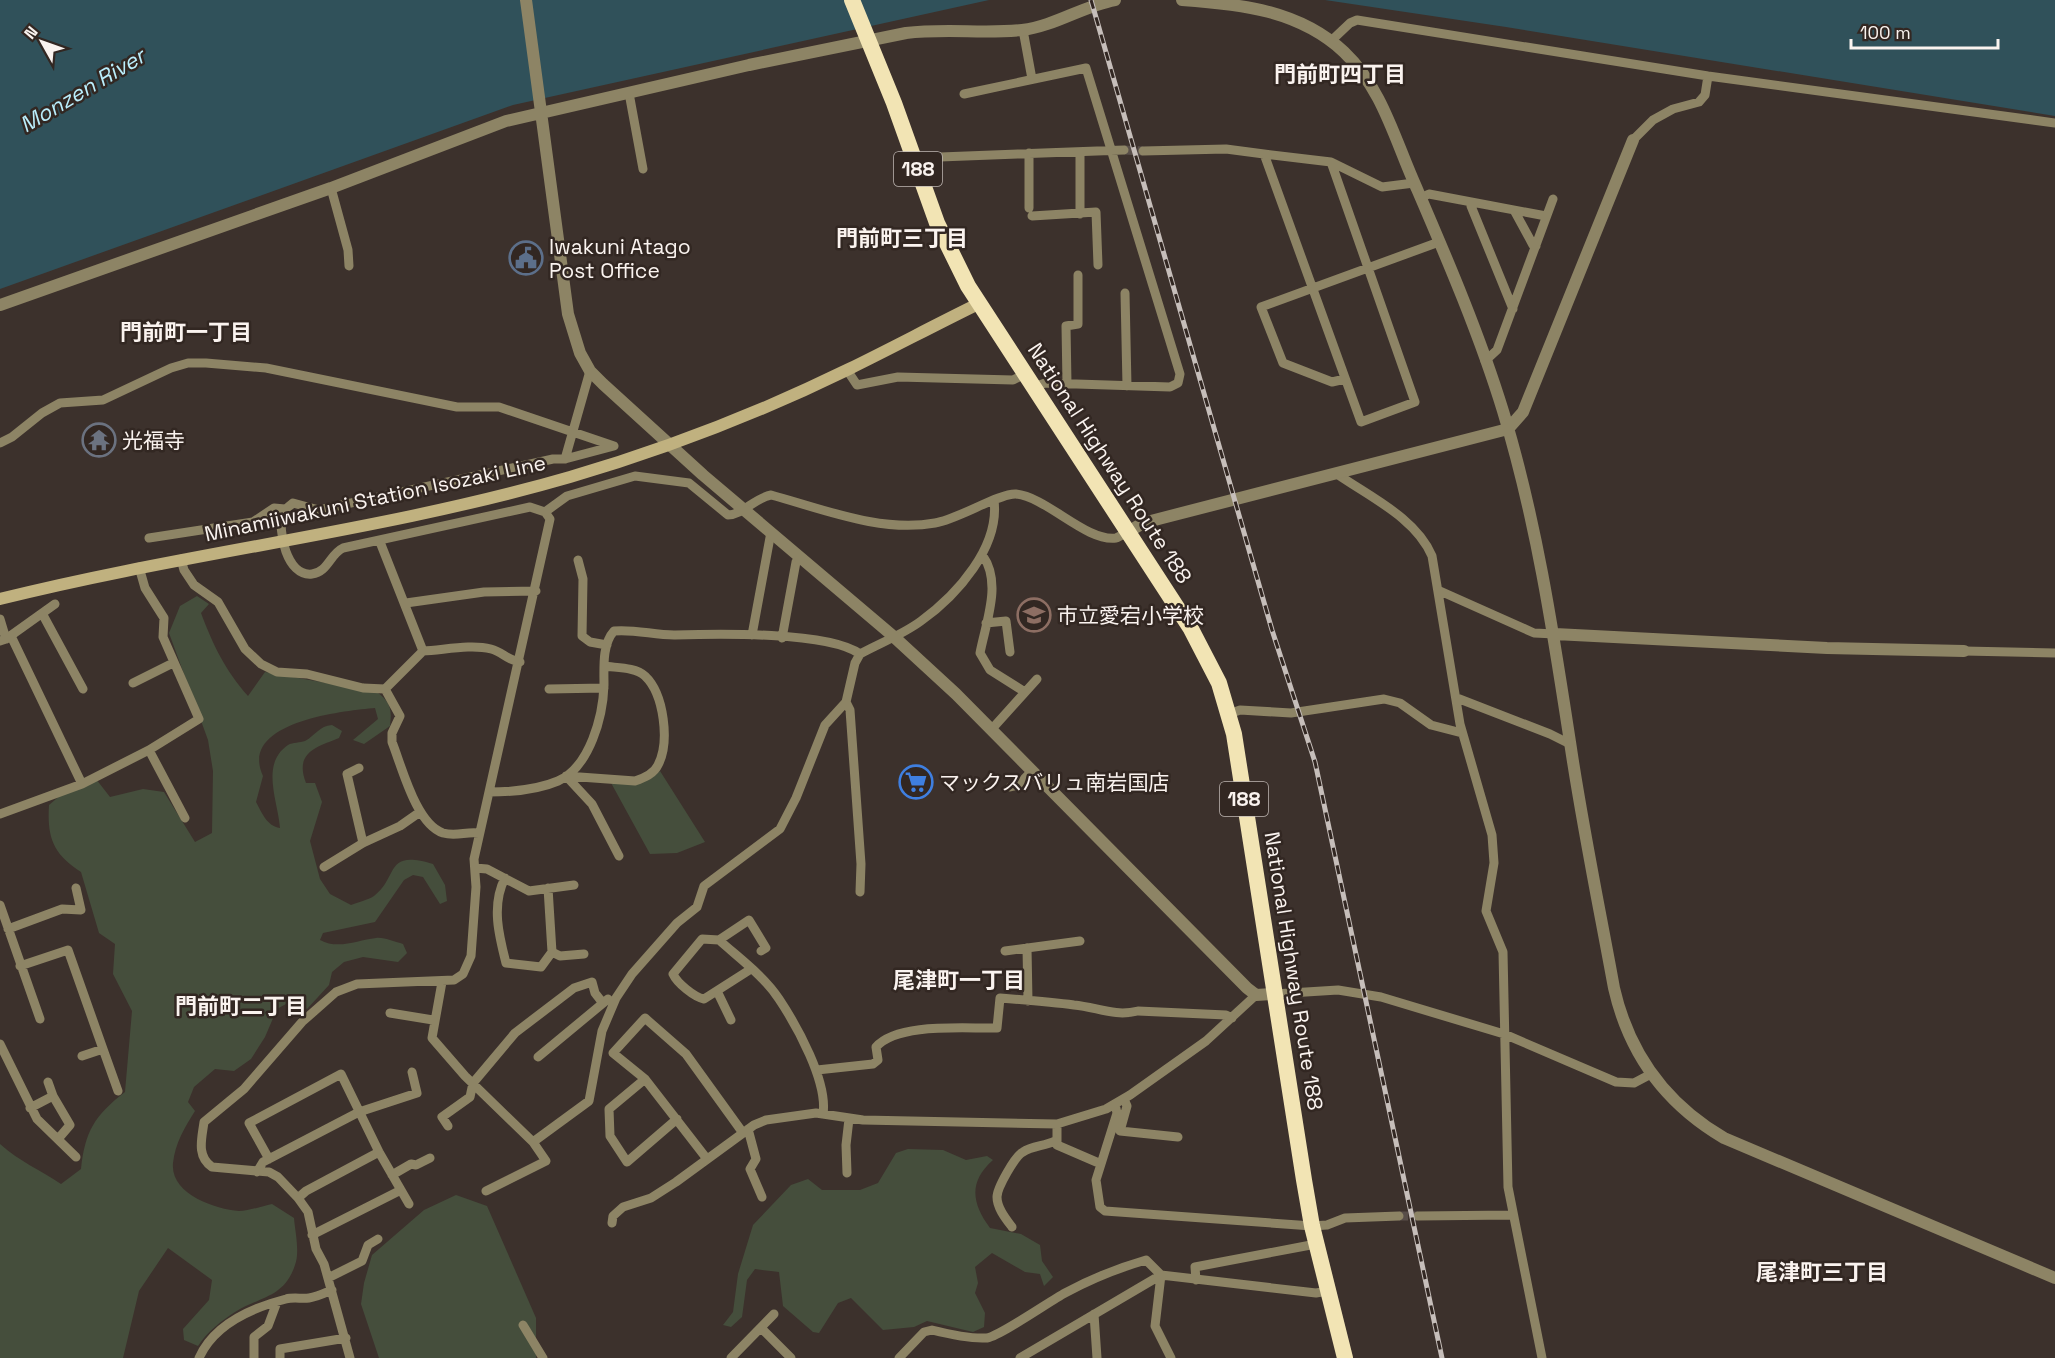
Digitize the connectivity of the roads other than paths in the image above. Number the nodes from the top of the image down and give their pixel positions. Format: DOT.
graph roads {
  1 [pos="526,0"];
  2 [pos="852,0"];
  3 [pos="1115,0"];
  4 [pos="1182,0"];
  5 [pos="1023,30"];
  6 [pos="867,37"];
  7 [pos="1331,41"];
  8 [pos="1708,76"];
  9 [pos="1032,79"];
  10 [pos="629,93"];
  11 [pos="964,94"];
  12 [pos="541,109"];
  13 [pos="2055,123"];
  14 [pos="1633,140"];
  15 [pos="1124,150"];
  16 [pos="1110,151"];
  17 [pos="1143,151"];
  18 [pos="1080,152"];
  19 [pos="1029,153"];
  20 [pos="1264,153"];
  21 [pos="914,158"];
  22 [pos="1331,162"];
  23 [pos="643,169"];
  24 [pos="1414,183"];
  25 [pos="331,188"];
  26 [pos="1420,198"];
  27 [pos="1553,199"];
  28 [pos="1473,202"];
  29 [pos="1514,210"];
  30 [pos="1080,214"];
  31 [pos="1545,216"];
  32 [pos="1439,242"];
  33 [pos="1536,246"];
  34 [pos="349,266"];
  35 [pos="1098,266"];
  36 [pos="1370,269"];
  37 [pos="1078,275"];
  38 [pos="1313,289"];
  39 [pos="1125,293"];
  40 [pos="978,304"];
  41 [pos="0,305"];
  42 [pos="1513,309"];
  43 [pos="1485,361"];
  44 [pos="847,370"];
  45 [pos="590,371"];
  46 [pos="1345,379"];
  47 [pos="1029,381"];
  48 [pos="1066,384"];
  49 [pos="1127,386"];
  50 [pos="1508,429"];
  51 [pos="574,432"];
  52 [pos="0,443"];
  53 [pos="669,444"];
  54 [pos="565,459"];
  55 [pos="1337,474"];
  56 [pos="994,500"];
  57 [pos="743,508"];
  58 [pos="285,509"];
  59 [pos="545,512"];
  60 [pos="1128,531"];
  61 [pos="771,532"];
  62 [pos="149,538"];
  63 [pos="285,539"];
  64 [pos="380,542"];
  65 [pos="800,556"];
  66 [pos="983,556"];
  67 [pos="181,559"];
  68 [pos="578,560"];
  69 [pos="139,567"];
  70 [pos="536,591"];
  71 [pos="1440,591"];
  72 [pos="0,599"];
  73 [pos="406,603"];
  74 [pos="55,604"];
  75 [pos="42,615"];
  76 [pos="0,618"];
  77 [pos="986,623"];
  78 [pos="1555,634"];
  79 [pos="752,635"];
  80 [pos="894,636"];
  81 [pos="782,638"];
  82 [pos="6,639"];
  83 [pos="607,645"];
  84 [pos="423,651"];
  85 [pos="1964,651"];
  86 [pos="1010,652"];
  87 [pos="2055,653"];
  88 [pos="860,654"];
  89 [pos="520,662"];
  90 [pos="172,663"];
  91 [pos="604,666"];
  92 [pos="1037,679"];
  93 [pos="133,683"];
  94 [pos="83,688"];
  95 [pos="604,688"];
  96 [pos="549,689"];
  97 [pos="385,690"];
  98 [pos="1025,692"];
  99 [pos="1457,698"];
  100 [pos="846,702"];
  101 [pos="1229,714"];
  102 [pos="991,730"];
  103 [pos="1462,733"];
  104 [pos="1570,744"];
  105 [pos="149,750"];
  106 [pos="359,768"];
  107 [pos="1031,772"];
  108 [pos="566,776"];
  109 [pos="82,784"];
  110 [pos="1010,787"];
  111 [pos="489,792"];
  112 [pos="420,812"];
  113 [pos="0,814"];
  114 [pos="185,818"];
  115 [pos="479,833"];
  116 [pos="363,843"];
  117 [pos="619,856"];
  118 [pos="324,867"];
  119 [pos="475,868"];
  120 [pos="505,878"];
  121 [pos="574,885"];
  122 [pos="76,888"];
  123 [pos="548,888"];
  124 [pos="860,892"];
  125 [pos="0,904"];
  126 [pos="8,929"];
  127 [pos="720,940"];
  128 [pos="1080,941"];
  129 [pos="1027,948"];
  130 [pos="761,951"];
  131 [pos="1005,951"];
  132 [pos="552,952"];
  133 [pos="584,954"];
  134 [pos="20,966"];
  135 [pos="751,969"];
  136 [pos="442,982"];
  137 [pos="717,991"];
  138 [pos="619,994"];
  139 [pos="1274,994"];
  140 [pos="1256,995"];
  141 [pos="1028,1001"];
  142 [pos="603,1002"];
  143 [pos="390,1013"];
  144 [pos="1232,1018"];
  145 [pos="40,1019"];
  146 [pos="433,1020"];
  147 [pos="731,1020"];
  148 [pos="1504,1035"];
  149 [pos="0,1044"];
  150 [pos="103,1048"];
  151 [pos="82,1056"];
  152 [pos="538,1057"];
  153 [pos="817,1070"];
  154 [pos="412,1072"];
  155 [pos="1651,1074"];
  156 [pos="645,1079"];
  157 [pos="48,1082"];
  158 [pos="473,1083"];
  159 [pos="117,1091"];
  160 [pos="52,1096"];
  161 [pos="1124,1099"];
  162 [pos="1115,1104"];
  163 [pos="30,1108"];
  164 [pos="359,1112"];
  165 [pos="823,1114"];
  166 [pos="677,1119"];
  167 [pos="849,1119"];
  168 [pos="1057,1124"];
  169 [pos="448,1126"];
  170 [pos="745,1131"];
  171 [pos="1178,1137"];
  172 [pos="58,1139"];
  173 [pos="1055,1141"];
  174 [pos="533,1142"];
  175 [pos="379,1152"];
  176 [pos="76,1157"];
  177 [pos="430,1158"];
  178 [pos="269,1159"];
  179 [pos="707,1159"];
  180 [pos="1101,1164"];
  181 [pos="257,1172"];
  182 [pos="847,1173"];
  183 [pos="392,1175"];
  184 [pos="401,1190"];
  185 [pos="486,1191"];
  186 [pos="762,1197"];
  187 [pos="298,1198"];
  188 [pos="409,1204"];
  189 [pos="1418,1215"];
  190 [pos="1512,1215"];
  191 [pos="1399,1216"];
  192 [pos="612,1223"];
  193 [pos="1312,1226"];
  194 [pos="1012,1227"];
  195 [pos="312,1235"];
  196 [pos="378,1239"];
  197 [pos="1316,1244"];
  198 [pos="1161,1275"];
  199 [pos="328,1278"];
  200 [pos="2055,1278"];
  201 [pos="1196,1280"];
  202 [pos="332,1290"];
  203 [pos="1328,1291"];
  204 [pos="277,1302"];
  205 [pos="774,1314"];
  206 [pos="1094,1314"];
  207 [pos="524,1325"];
  208 [pos="761,1328"];
  209 [pos="346,1338"];
  210 [pos="199,1358"];
  211 [pos="254,1358"];
  212 [pos="280,1358"];
  213 [pos="350,1358"];
  214 [pos="543,1358"];
  215 [pos="731,1358"];
  216 [pos="791,1358"];
  217 [pos="899,1358"];
  218 [pos="1020,1358"];
  219 [pos="1097,1358"];
  220 [pos="1171,1358"];
  221 [pos="1345,1358"];
  222 [pos="1542,1358"];
  1 -- 12 [label="street"];
  2 -- 6 [label="highway, National Highway Route 188 / 188"];
  3 -- 5 [label="street"];
  4 -- 7 [label="street"];
  5 -- 6 [label="street"];
  5 -- 9 [label="street"];
  6 -- 10 [label="street"];
  6 -- 21 [label="highway, National Highway Route 188 / 188"];
  7 -- 8 [label="street"];
  7 -- 24 [label="street"];
  8 -- 13 [label="street"];
  8 -- 14 [label="street"];
  9 -- 11 [label="street"];
  9 -- 16 [label="street"];
  10 -- 12 [label="street"];
  10 -- 23 [label="street"];
  12 -- 25 [label="street"];
  12 -- 45 [label="street"];
  14 -- 50 [label="street"];
  15 -- 16 [label="street"];
  16 -- 18 [label="street"];
  16 -- 49 [label="street"];
  17 -- 20 [label="street"];
  18 -- 19 [label="street"];
  18 -- 30 [label="street"];
  19 -- 21 [label="street"];
  19 -- 30 [label="street"];
  20 -- 22 [label="street"];
  20 -- 38 [label="street"];
  21 -- 40 [label="highway, National Highway Route 188 / 188"];
  22 -- 24 [label="street"];
  22 -- 36 [label="street"];
  24 -- 26 [label="street"];
  25 -- 34 [label="street"];
  25 -- 41 [label="street"];
  26 -- 28 [label="street"];
  26 -- 32 [label="street"];
  27 -- 31 [label="street"];
  28 -- 29 [label="street"];
  28 -- 42 [label="street"];
  29 -- 31 [label="street"];
  29 -- 33 [label="street"];
  30 -- 35 [label="street"];
  31 -- 33 [label="street"];
  32 -- 36 [label="street"];
  32 -- 43 [label="street"];
  33 -- 42 [label="street"];
  36 -- 38 [label="street"];
  36 -- 46 [label="street"];
  37 -- 48 [label="street"];
  38 -- 46 [label="street"];
  38 -- 46 [label="street"];
  39 -- 49 [label="street"];
  40 -- 44 [label="main road, Minamiiwakuni Station Isozaki Line"];
  40 -- 47 [label="highway, National Highway Route 188 / 188"];
  42 -- 43 [label="street"];
  43 -- 50 [label="street"];
  44 -- 47 [label="street"];
  44 -- 53 [label="main road, Minamiiwakuni Station Isozaki Line"];
  45 -- 51 [label="street"];
  45 -- 53 [label="street"];
  47 -- 48 [label="street"];
  47 -- 60 [label="highway, National Highway Route 188 / 188"];
  48 -- 49 [label="street"];
  50 -- 55 [label="street"];
  50 -- 78 [label="street"];
  51 -- 52 [label="street"];
  51 -- 54 [label="street"];
  51 -- 54 [label="street"];
  53 -- 57 [label="street"];
  53 -- 63 [label="main road, Minamiiwakuni Station Isozaki Line"];
  54 -- 58 [label="street"];
  55 -- 60 [label="street"];
  55 -- 71 [label="street"];
  56 -- 57 [label="street"];
  56 -- 60 [label="street"];
  56 -- 66 [label="street"];
  57 -- 59 [label="street"];
  57 -- 61 [label="street"];
  58 -- 62 [label="street"];
  58 -- 63 [label="street"];
  59 -- 64 [label="street"];
  59 -- 70 [label="street"];
  60 -- 101 [label="highway, National Highway Route 188 / 188"];
  61 -- 65 [label="street"];
  61 -- 79 [label="street"];
  63 -- 64 [label="street"];
  63 -- 67 [label="main road, Minamiiwakuni Station Isozaki Line"];
  64 -- 73 [label="street"];
  65 -- 80 [label="street"];
  65 -- 81 [label="street"];
  66 -- 77 [label="street"];
  66 -- 80 [label="street"];
  67 -- 69 [label="main road, Minamiiwakuni Station Isozaki Line"];
  67 -- 97 [label="street"];
  68 -- 83 [label="street"];
  69 -- 72 [label="main road, Minamiiwakuni Station Isozaki Line"];
  69 -- 90 [label="street"];
  70 -- 73 [label="street"];
  70 -- 89 [label="street"];
  71 -- 78 [label="street"];
  71 -- 99 [label="street"];
  73 -- 84 [label="street"];
  74 -- 75 [label="street"];
  75 -- 82 [label="street"];
  75 -- 94 [label="street"];
  76 -- 82 [label="street"];
  77 -- 86 [label="street"];
  77 -- 98 [label="street"];
  78 -- 85 [label="street"];
  78 -- 104 [label="street"];
  79 -- 81 [label="street"];
  79 -- 83 [label="street"];
  80 -- 88 [label="street"];
  80 -- 102 [label="street"];
  81 -- 88 [label="street"];
  82 -- 109 [label="street"];
  83 -- 91 [label="street"];
  84 -- 89 [label="street"];
  84 -- 97 [label="street"];
  85 -- 87 [label="street"];
  88 -- 100 [label="street"];
  89 -- 111 [label="street"];
  90 -- 93 [label="street"];
  90 -- 105 [label="street"];
  91 -- 95 [label="street"];
  91 -- 108 [label="street"];
  92 -- 98 [label="street"];
  95 -- 96 [label="street"];
  95 -- 108 [label="street"];
  97 -- 112 [label="street"];
  98 -- 102 [label="street"];
  99 -- 103 [label="street"];
  99 -- 104 [label="street"];
  100 -- 124 [label="street"];
  100 -- 138 [label="street"];
  101 -- 103 [label="street"];
  101 -- 139 [label="highway, National Highway Route 188 / 188"];
  102 -- 107 [label="street"];
  103 -- 148 [label="street"];
  104 -- 155 [label="street"];
  105 -- 109 [label="street"];
  105 -- 114 [label="street"];
  106 -- 116 [label="street"];
  107 -- 110 [label="street"];
  107 -- 140 [label="street"];
  108 -- 111 [label="street"];
  108 -- 117 [label="street"];
  109 -- 113 [label="street"];
  111 -- 115 [label="street"];
  112 -- 115 [label="street"];
  112 -- 116 [label="street"];
  115 -- 119 [label="street"];
  116 -- 118 [label="street"];
  119 -- 120 [label="street"];
  119 -- 136 [label="street"];
  120 -- 123 [label="street"];
  120 -- 132 [label="street"];
  121 -- 123 [label="street"];
  122 -- 126 [label="street"];
  123 -- 132 [label="street"];
  125 -- 126 [label="street"];
  126 -- 134 [label="street"];
  127 -- 130 [label="street"];
  127 -- 135 [label="street"];
  127 -- 137 [label="street"];
  128 -- 129 [label="street"];
  129 -- 131 [label="street"];
  129 -- 141 [label="street"];
  132 -- 133 [label="street"];
  134 -- 145 [label="street"];
  134 -- 150 [label="street"];
  135 -- 137 [label="street"];
  135 -- 153 [label="street"];
  136 -- 146 [label="street"];
  136 -- 181 [label="street"];
  137 -- 147 [label="street"];
  138 -- 142 [label="street"];
  138 -- 174 [label="street"];
  139 -- 140 [label="street"];
  139 -- 148 [label="street"];
  139 -- 193 [label="highway, National Highway Route 188 / 188"];
  140 -- 144 [label="street"];
  141 -- 144 [label="street"];
  141 -- 153 [label="street"];
  142 -- 152 [label="street"];
  142 -- 158 [label="street"];
  143 -- 146 [label="street"];
  144 -- 161 [label="street"];
  146 -- 158 [label="street"];
  148 -- 155 [label="street"];
  148 -- 190 [label="street"];
  149 -- 163 [label="street"];
  150 -- 151 [label="street"];
  150 -- 159 [label="street"];
  153 -- 165 [label="street"];
  154 -- 164 [label="street"];
  155 -- 200 [label="street"];
  156 -- 166 [label="street"];
  156 -- 166 [label="street"];
  156 -- 170 [label="street"];
  157 -- 160 [label="street"];
  158 -- 169 [label="street"];
  158 -- 174 [label="street"];
  160 -- 163 [label="street"];
  160 -- 172 [label="street"];
  161 -- 162 [label="street"];
  161 -- 171 [label="street"];
  162 -- 168 [label="street"];
  162 -- 180 [label="street"];
  163 -- 172 [label="street"];
  164 -- 175 [label="street"];
  164 -- 178 [label="street"];
  164 -- 178 [label="street"];
  165 -- 167 [label="street"];
  165 -- 170 [label="street"];
  166 -- 179 [label="street"];
  167 -- 168 [label="street"];
  167 -- 182 [label="street"];
  168 -- 173 [label="street"];
  170 -- 179 [label="street"];
  170 -- 186 [label="street"];
  172 -- 176 [label="street"];
  173 -- 180 [label="street"];
  173 -- 194 [label="street"];
  174 -- 185 [label="street"];
  175 -- 183 [label="street"];
  175 -- 187 [label="street"];
  177 -- 183 [label="street"];
  178 -- 181 [label="street"];
  179 -- 192 [label="street"];
  180 -- 193 [label="street"];
  181 -- 187 [label="street"];
  183 -- 184 [label="street"];
  184 -- 188 [label="street"];
  184 -- 195 [label="street"];
  187 -- 195 [label="street"];
  189 -- 190 [label="street"];
  190 -- 222 [label="street"];
  191 -- 193 [label="street"];
  193 -- 197 [label="highway, National Highway Route 188 / 188"];
  195 -- 199 [label="street"];
  196 -- 199 [label="street"];
  197 -- 201 [label="street"];
  197 -- 203 [label="highway, National Highway Route 188 / 188"];
  198 -- 201 [label="street"];
  198 -- 206 [label="street"];
  198 -- 217 [label="street"];
  198 -- 220 [label="street"];
  199 -- 202 [label="street"];
  201 -- 203 [label="street"];
  202 -- 204 [label="street"];
  202 -- 209 [label="street"];
  203 -- 221 [label="highway, National Highway Route 188 / 188"];
  204 -- 210 [label="street"];
  204 -- 211 [label="street"];
  205 -- 208 [label="street"];
  206 -- 218 [label="street"];
  206 -- 219 [label="street"];
  207 -- 214 [label="street"];
  208 -- 215 [label="street"];
  208 -- 216 [label="street"];
  209 -- 212 [label="street"];
  209 -- 213 [label="street"];
}
